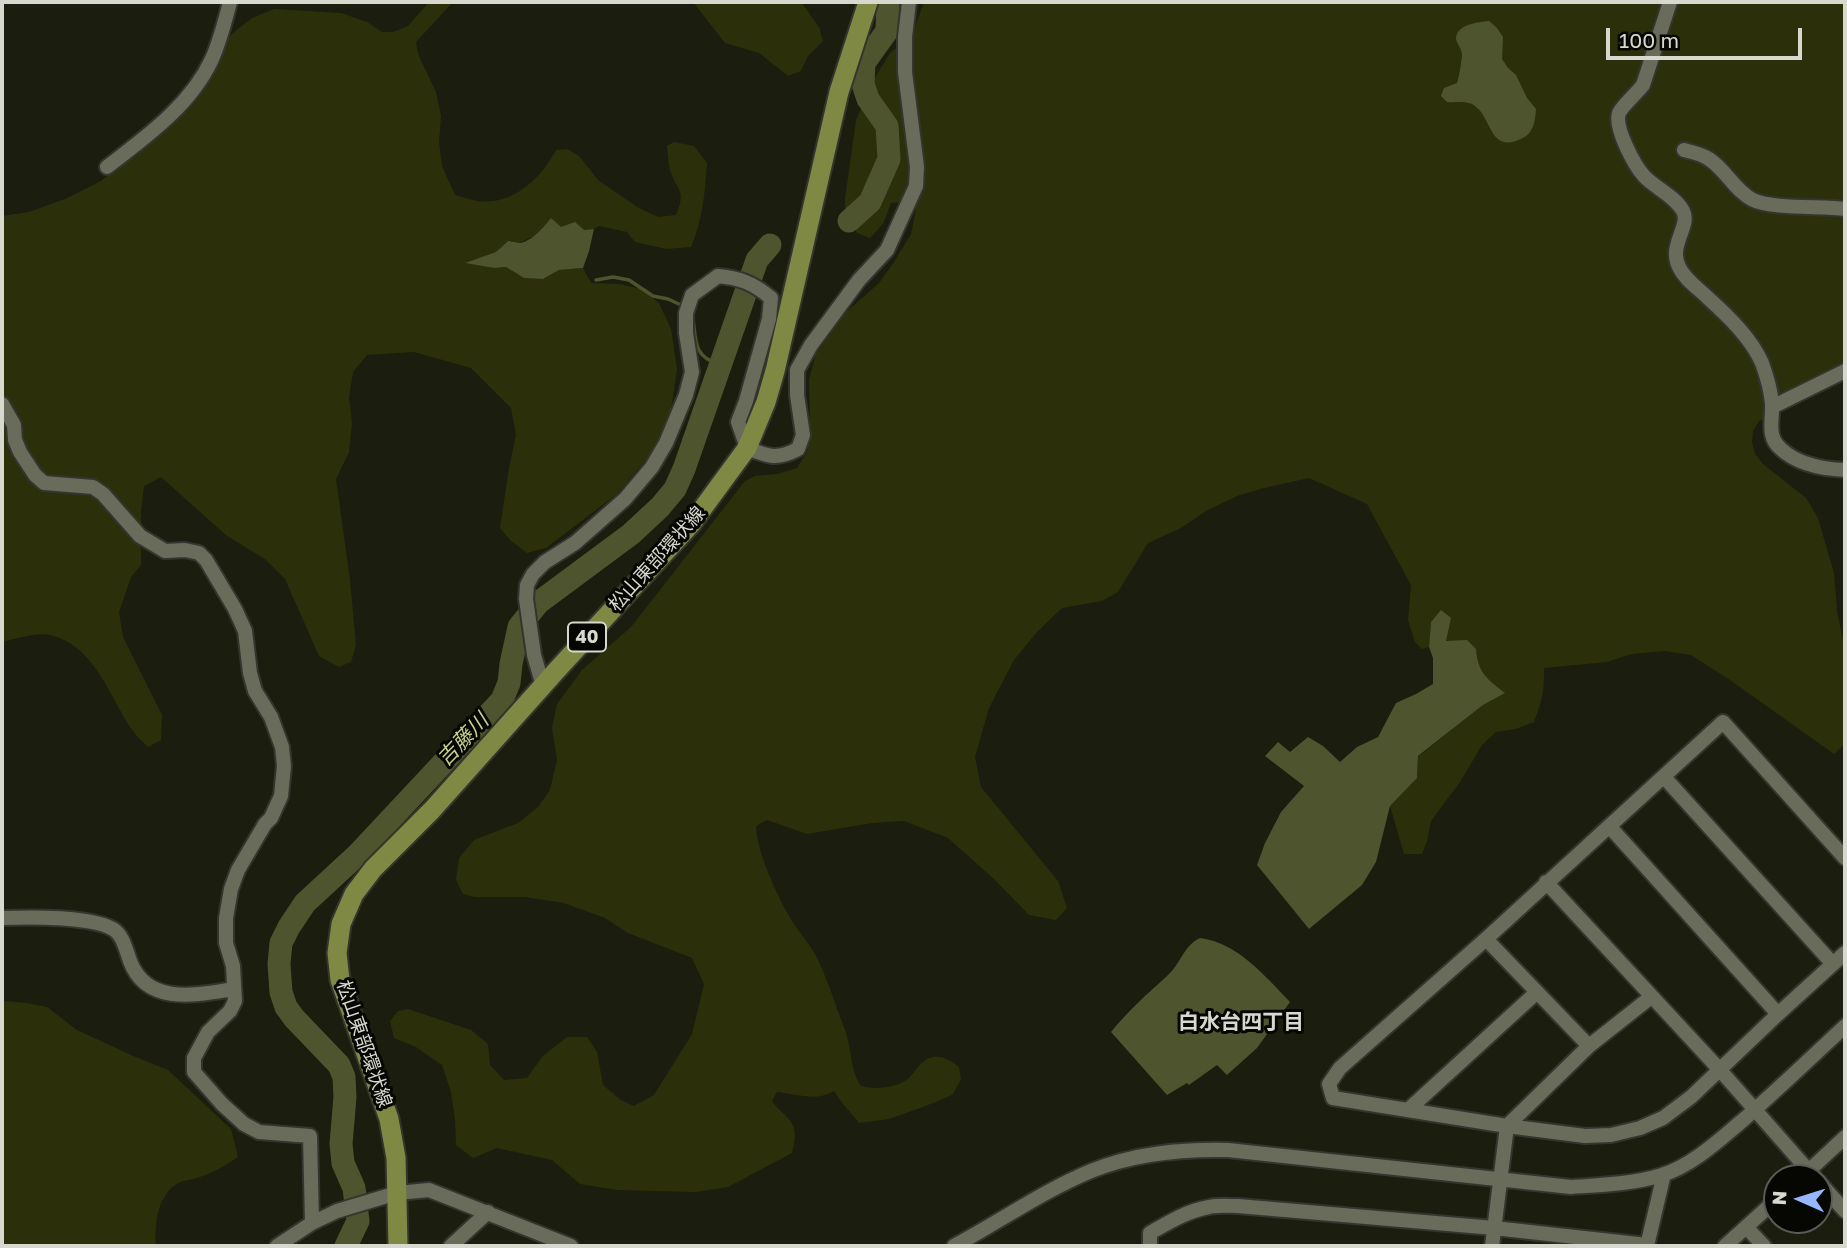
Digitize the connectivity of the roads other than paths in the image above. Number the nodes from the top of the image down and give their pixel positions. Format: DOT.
graph roads {
  1 [pos="230,2"];
  2 [pos="868,2"];
  3 [pos="909,2"];
  4 [pos="1670,2"];
  5 [pos="1684,150"];
  6 [pos="107,167"];
  7 [pos="1845,209"];
  8 [pos="1845,370"];
  9 [pos="2,404"];
  10 [pos="1772,407"];
  11 [pos="747,448"];
  12 [pos="1845,470"];
  13 [pos="543,686"];
  14 [pos="1664,777"];
  15 [pos="1610,827"];
  16 [pos="1845,858"];
  17 [pos="1546,882"];
  18 [pos="2,918"];
  19 [pos="1486,939"];
  20 [pos="1845,953"];
  21 [pos="1833,964"];
  22 [pos="233,989"];
  23 [pos="1537,992"];
  24 [pos="1651,997"];
  25 [pos="1778,1014"];
  26 [pos="1845,1026"];
  27 [pos="1589,1046"];
  28 [pos="1720,1070"];
  29 [pos="1408,1110"];
  30 [pos="1754,1110"];
  31 [pos="1507,1126"];
  32 [pos="1845,1137"];
  33 [pos="1798,1164"];
  34 [pos="1819,1164"];
  35 [pos="1664,1174"];
  36 [pos="1501,1178"];
  37 [pos="397,1193"];
  38 [pos="1833,1198"];
  39 [pos="1845,1211"];
  40 [pos="488,1212"];
  41 [pos="1763,1212"];
  42 [pos="312,1223"];
  43 [pos="1746,1227"];
  44 [pos="1494,1228"];
  45 [pos="277,1246"];
  46 [pos="398,1246"];
  47 [pos="451,1246"];
  48 [pos="571,1246"];
  49 [pos="954,1246"];
  50 [pos="1150,1246"];
  51 [pos="1492,1246"];
  52 [pos="1647,1246"];
  53 [pos="1725,1246"];
  54 [pos="1764,1246"];
  1 -- 6 [label="street"];
  2 -- 11 [label="main road, 松山東部環状線 / 40"];
  3 -- 11 [label="street"];
  4 -- 10 [label="street"];
  5 -- 7 [label="street"];
  8 -- 10 [label="street"];
  9 -- 22 [label="street"];
  10 -- 12 [label="street"];
  11 -- 13 [label="main road, 松山東部環状線 / 40"];
  11 -- 13 [label="street"];
  13 -- 37 [label="main road, 松山東部環状線 / 40"];
  14 -- 15 [label="street"];
  14 -- 16 [label="street"];
  14 -- 21 [label="street"];
  15 -- 17 [label="street"];
  15 -- 25 [label="street"];
  17 -- 19 [label="street"];
  17 -- 24 [label="street"];
  18 -- 22 [label="street"];
  19 -- 23 [label="street"];
  19 -- 29 [label="street"];
  20 -- 21 [label="street"];
  21 -- 25 [label="street"];
  22 -- 42 [label="street"];
  23 -- 27 [label="street"];
  23 -- 29 [label="street"];
  24 -- 27 [label="street"];
  24 -- 28 [label="street"];
  25 -- 28 [label="street"];
  26 -- 30 [label="street"];
  27 -- 31 [label="street"];
  28 -- 30 [label="street"];
  28 -- 31 [label="street"];
  29 -- 31 [label="street"];
  30 -- 33 [label="street"];
  30 -- 35 [label="street"];
  31 -- 36 [label="street"];
  32 -- 34 [label="street"];
  35 -- 36 [label="street"];
  35 -- 52 [label="street"];
  36 -- 44 [label="street"];
  36 -- 49 [label="street"];
  37 -- 40 [label="street"];
  37 -- 42 [label="street"];
  37 -- 46 [label="main road, 松山東部環状線 / 40"];
  38 -- 39 [label="street"];
  40 -- 47 [label="street"];
  40 -- 48 [label="street"];
  41 -- 43 [label="street"];
  42 -- 45 [label="street"];
  43 -- 53 [label="street"];
  43 -- 54 [label="street"];
  44 -- 50 [label="street"];
  44 -- 51 [label="street"];
  44 -- 52 [label="street"];
}
